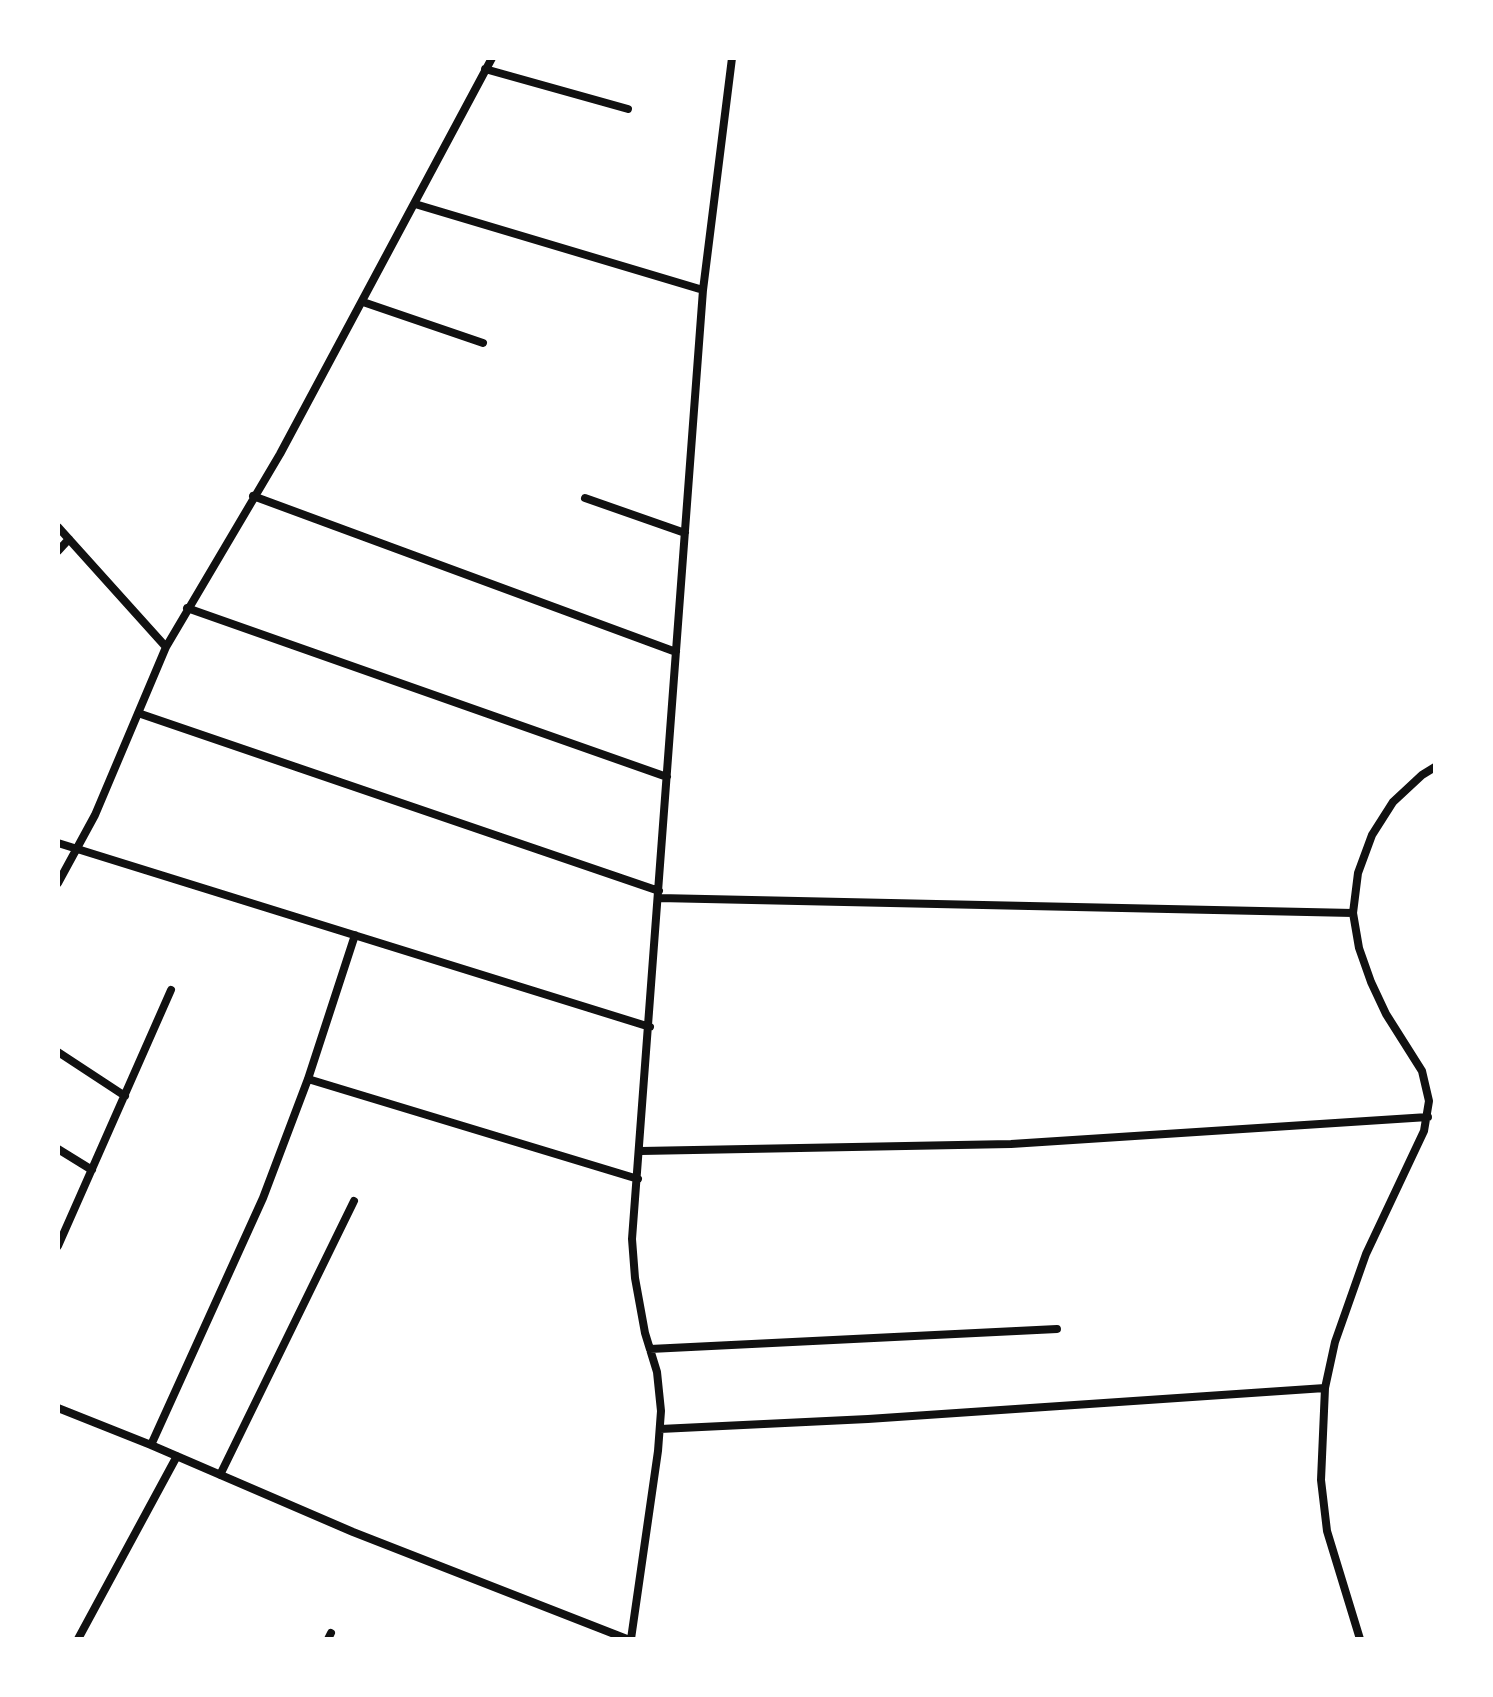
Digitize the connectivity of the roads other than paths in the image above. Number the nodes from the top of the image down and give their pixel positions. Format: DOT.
graph roads {
  1 [pos="492,58"];
  2 [pos="732,58"];
  3 [pos="485,69"];
  4 [pos="628,109"];
  5 [pos="415,204"];
  6 [pos="703,290"];
  7 [pos="363,302"];
  8 [pos="483,343"];
  9 [pos="253,496"];
  10 [pos="585,498"];
  11 [pos="58,527"];
  12 [pos="685,533"];
  13 [pos="69,539"];
  14 [pos="58,551"];
  15 [pos="187,608"];
  16 [pos="166,647"];
  17 [pos="676,652"];
  18 [pos="138,713"];
  19 [pos="1435,767"];
  20 [pos="667,777"];
  21 [pos="58,843"];
  22 [pos="77,849"];
  23 [pos="58,883"];
  24 [pos="659,895"];
  25 [pos="1353,913"];
  26 [pos="355,935"];
  27 [pos="171,990"];
  28 [pos="650,1027"];
  29 [pos="58,1052"];
  30 [pos="308,1079"];
  31 [pos="125,1096"];
  32 [pos="1428,1117"];
  33 [pos="58,1149"];
  34 [pos="641,1151"];
  35 [pos="92,1170"];
  36 [pos="638,1179"];
  37 [pos="354,1201"];
  38 [pos="58,1246"];
  39 [pos="1057,1329"];
  40 [pos="650,1349"];
  41 [pos="1325,1388"];
  42 [pos="58,1408"];
  43 [pos="660,1429"];
  44 [pos="151,1445"];
  45 [pos="177,1456"];
  46 [pos="220,1475"];
  47 [pos="78,1639"];
  48 [pos="629,1639"];
  49 [pos="1360,1639"];
  1 -- 3 [label="street"];
  2 -- 6 [label="street"];
  3 -- 4 [label="street"];
  3 -- 5 [label="street"];
  5 -- 6 [label="street"];
  5 -- 7 [label="street"];
  6 -- 12 [label="street"];
  7 -- 8 [label="street"];
  7 -- 9 [label="street"];
  9 -- 15 [label="street"];
  9 -- 17 [label="street"];
  10 -- 12 [label="street"];
  11 -- 13 [label="street"];
  12 -- 17 [label="street"];
  13 -- 14 [label="street"];
  13 -- 16 [label="street"];
  15 -- 16 [label="street"];
  15 -- 20 [label="street"];
  16 -- 18 [label="street"];
  17 -- 20 [label="street"];
  18 -- 22 [label="street"];
  18 -- 24 [label="street"];
  19 -- 25 [label="street"];
  20 -- 24 [label="street"];
  21 -- 22 [label="street"];
  22 -- 23 [label="street"];
  22 -- 26 [label="street"];
  24 -- 25 [label="street"];
  24 -- 28 [label="street"];
  25 -- 32 [label="street"];
  26 -- 28 [label="street"];
  26 -- 30 [label="street"];
  27 -- 31 [label="street"];
  28 -- 34 [label="street"];
  29 -- 31 [label="street"];
  30 -- 36 [label="street"];
  30 -- 44 [label="street"];
  31 -- 35 [label="street"];
  32 -- 34 [label="street"];
  32 -- 41 [label="street"];
  33 -- 35 [label="street"];
  34 -- 36 [label="street"];
  35 -- 38 [label="street"];
  36 -- 40 [label="street"];
  37 -- 46 [label="street"];
  39 -- 40 [label="street"];
  40 -- 43 [label="street"];
  41 -- 43 [label="street"];
  41 -- 49 [label="street"];
  42 -- 44 [label="street"];
  43 -- 48 [label="street"];
  44 -- 45 [label="street"];
  45 -- 46 [label="street"];
  45 -- 47 [label="street"];
  46 -- 48 [label="street"];
}
